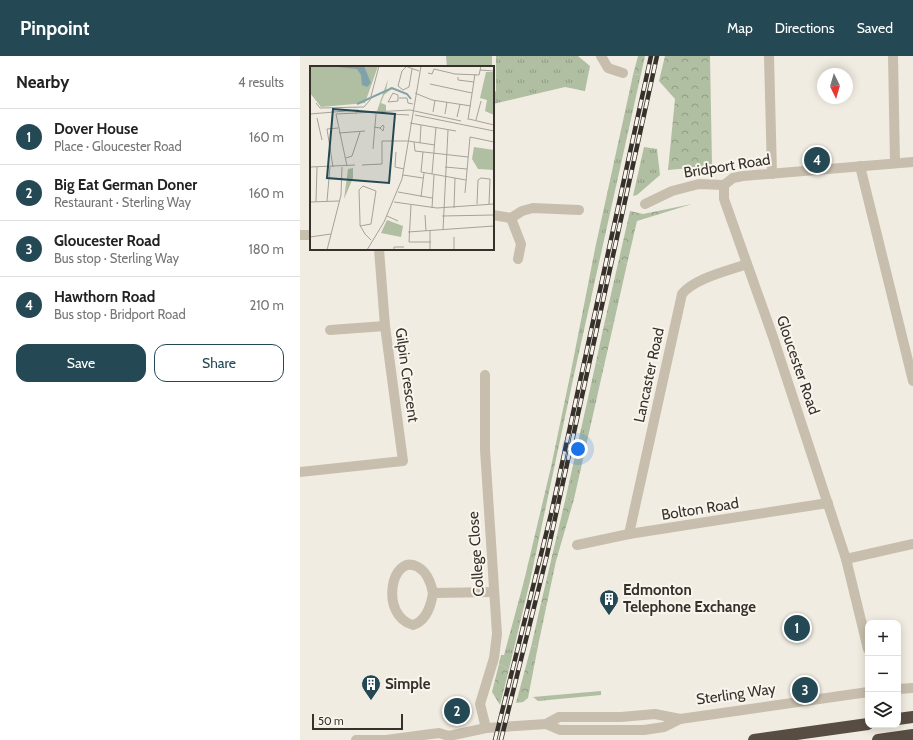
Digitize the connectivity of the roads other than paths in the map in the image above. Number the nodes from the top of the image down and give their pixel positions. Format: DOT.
graph roads {
  1 [pos="601,56"];
  2 [pos="769,56"];
  3 [pos="893,56"];
  4 [pos="623,73"];
  5 [pos="913,162"];
  6 [pos="895,163"];
  7 [pos="860,166"];
  8 [pos="772,174"];
  9 [pos="724,185"];
  10 [pos="645,204"];
  11 [pos="579,210"];
  12 [pos="494,215"];
  13 [pos="511,218"];
  14 [pos="379,250"];
  15 [pos="518,259"];
  16 [pos="748,264"];
  17 [pos="385,326"];
  18 [pos="330,330"];
  19 [pos="485,375"];
  20 [pos="913,381"];
  21 [pos="300,472"];
  22 [pos="828,503"];
  23 [pos="629,534"];
  24 [pos="913,544"];
  25 [pos="577,545"];
  26 [pos="846,559"];
  27 [pos="494,592"];
  28 [pos="433,593"];
  29 [pos="865,637"];
  30 [pos="913,688"];
  31 [pos="901,689"];
  32 [pos="865,692"];
  33 [pos="587,717"];
  34 [pos="607,717"];
  35 [pos="913,717"];
  36 [pos="680,719"];
  37 [pos="901,719"];
  38 [pos="546,724"];
  39 [pos="865,724"];
  40 [pos="486,728"];
  41 [pos="588,735"];
  42 [pos="608,735"];
  43 [pos="913,735"];
  44 [pos="447,738"];
  45 [pos="356,740"];
  46 [pos="754,740"];
  47 [pos="878,740"];
  1 -- 4 [label="street"];
  2 -- 8 [label="street"];
  3 -- 6 [label="street"];
  5 -- 6 [label="street, Bridport Road"];
  6 -- 7 [label="street, Bridport Road"];
  7 -- 8 [label="street, Bridport Road"];
  7 -- 20 [label="street"];
  8 -- 9 [label="street, Bridport Road"];
  9 -- 10 [label="street, Bridport Road"];
  9 -- 16 [label="street, Gloucester Road"];
  11 -- 13 [label="street"];
  12 -- 13 [label="street"];
  13 -- 15 [label="street"];
  14 -- 17 [label="street, Gilpin Crescent"];
  16 -- 22 [label="street, Gloucester Road"];
  16 -- 23 [label="street, Lancaster Road"];
  17 -- 18 [label="street"];
  17 -- 21 [label="street, Gilpin Crescent"];
  19 -- 27 [label="street, College Close"];
  22 -- 23 [label="street, Bolton Road"];
  22 -- 26 [label="street, Gloucester Road"];
  23 -- 25 [label="street, Bolton Road"];
  24 -- 26 [label="street"];
  26 -- 29 [label="street, Gloucester Road"];
  27 -- 28 [label="street"];
  27 -- 40 [label="street, College Close"];
  28 -- 28 [label="street"];
  30 -- 31 [label="street"];
  32 -- 36 [label="street, Sterling Way"];
  33 -- 34 [label="street, Sterling Way"];
  33 -- 38 [label="street, Sterling Way"];
  33 -- 41 [label="street"];
  34 -- 36 [label="street, Sterling Way"];
  34 -- 42 [label="street"];
  35 -- 37 [label="highway"];
  36 -- 42 [label="street, Sterling Way"];
  38 -- 40 [label="street, Sterling Way"];
  38 -- 41 [label="street, Sterling Way"];
  39 -- 46 [label="highway"];
  40 -- 44 [label="street, Sterling Way"];
  41 -- 42 [label="street, Sterling Way"];
  43 -- 47 [label="highway"];
  44 -- 45 [label="street, Sterling Way"];
}
